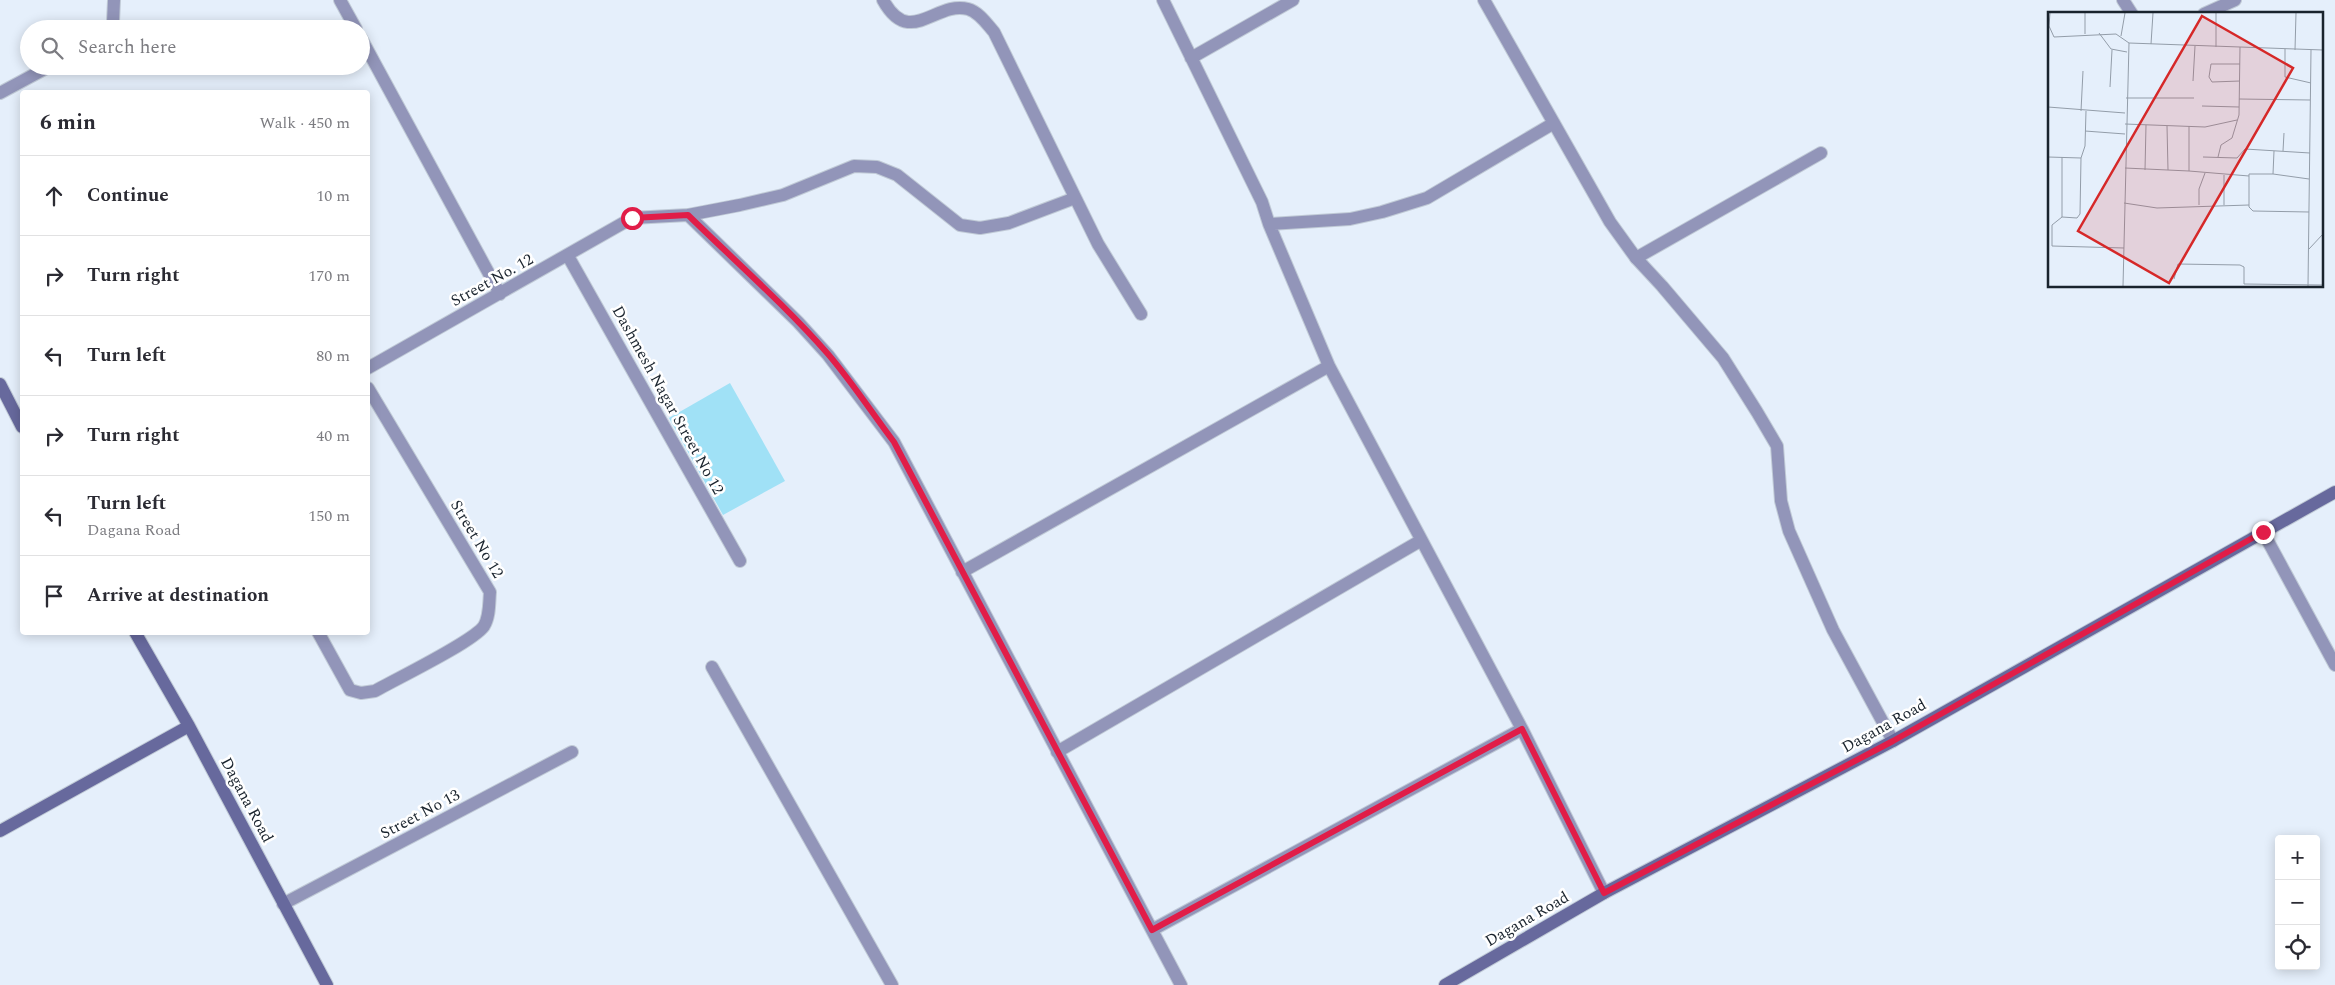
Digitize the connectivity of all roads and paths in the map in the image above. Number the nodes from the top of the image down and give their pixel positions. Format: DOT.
graph roads {
  1 [pos="114,0"];
  2 [pos="340,0"];
  3 [pos="883,0"];
  4 [pos="1163,0"];
  5 [pos="1293,0"];
  6 [pos="1484,0"];
  7 [pos="2123,0"];
  8 [pos="2235,0"];
  9 [pos="2131,12"];
  10 [pos="2208,12"];
  11 [pos="113,20"];
  12 [pos="351,20"];
  13 [pos="370,55"];
  14 [pos="1191,58"];
  15 [pos="33,75"];
  16 [pos="0,93"];
  17 [pos="1554,123"];
  18 [pos="1821,153"];
  19 [pos="1075,198"];
  20 [pos="688,215"];
  21 [pos="1269,224"];
  22 [pos="568,256"];
  23 [pos="1636,258"];
  24 [pos="500,294"];
  25 [pos="1141,314"];
  26 [pos="1329,366"];
  27 [pos="370,367"];
  28 [pos="0,384"];
  29 [pos="370,391"];
  30 [pos="20,423"];
  31 [pos="2335,492"];
  32 [pos="2263,532"];
  33 [pos="1420,541"];
  34 [pos="740,561"];
  35 [pos="962,572"];
  36 [pos="137,635"];
  37 [pos="320,635"];
  38 [pos="2335,665"];
  39 [pos="712,667"];
  40 [pos="189,726"];
  41 [pos="1522,729"];
  42 [pos="1893,741"];
  43 [pos="572,752"];
  44 [pos="1057,752"];
  45 [pos="0,831"];
  46 [pos="1604,893"];
  47 [pos="284,904"];
  48 [pos="1152,930"];
  49 [pos="327,985"];
  50 [pos="892,985"];
  51 [pos="1181,985"];
  52 [pos="1445,985"];
  1 -- 11 [label="street"];
  2 -- 12 [label="street"];
  3 -- 19 [label="street"];
  4 -- 14 [label="street"];
  5 -- 14 [label="street"];
  6 -- 17 [label="street"];
  7 -- 9 [label="street"];
  8 -- 10 [label="street"];
  13 -- 24 [label="street"];
  14 -- 21 [label="street"];
  15 -- 16 [label="street"];
  17 -- 21 [label="street"];
  17 -- 23 [label="street"];
  18 -- 23 [label="street"];
  19 -- 20 [label="street"];
  19 -- 25 [label="street"];
  20 -- 22 [label="street, Street No. 12"];
  20 -- 35 [label="street"];
  21 -- 26 [label="street"];
  22 -- 24 [label="street, Street No. 12"];
  22 -- 34 [label="street, Dashmesh Nagar Street No 12"];
  23 -- 42 [label="street"];
  24 -- 27 [label="street, Street No. 12"];
  26 -- 33 [label="street"];
  26 -- 35 [label="street"];
  28 -- 30 [label="street"];
  29 -- 37 [label="street, Street No 12"];
  31 -- 32 [label="street, Dagana Road"];
  32 -- 38 [label="street"];
  32 -- 42 [label="street, Dagana Road"];
  33 -- 41 [label="street"];
  33 -- 44 [label="street"];
  35 -- 44 [label="street"];
  36 -- 40 [label="street, Dagana Road"];
  39 -- 50 [label="street"];
  40 -- 45 [label="street"];
  40 -- 47 [label="street, Dagana Road"];
  41 -- 46 [label="street"];
  41 -- 48 [label="street"];
  42 -- 46 [label="street, Dagana Road"];
  43 -- 47 [label="street, Street No 13"];
  44 -- 48 [label="street"];
  46 -- 52 [label="street, Dagana Road"];
  47 -- 49 [label="street, Dagana Road"];
  48 -- 51 [label="street"];
}
